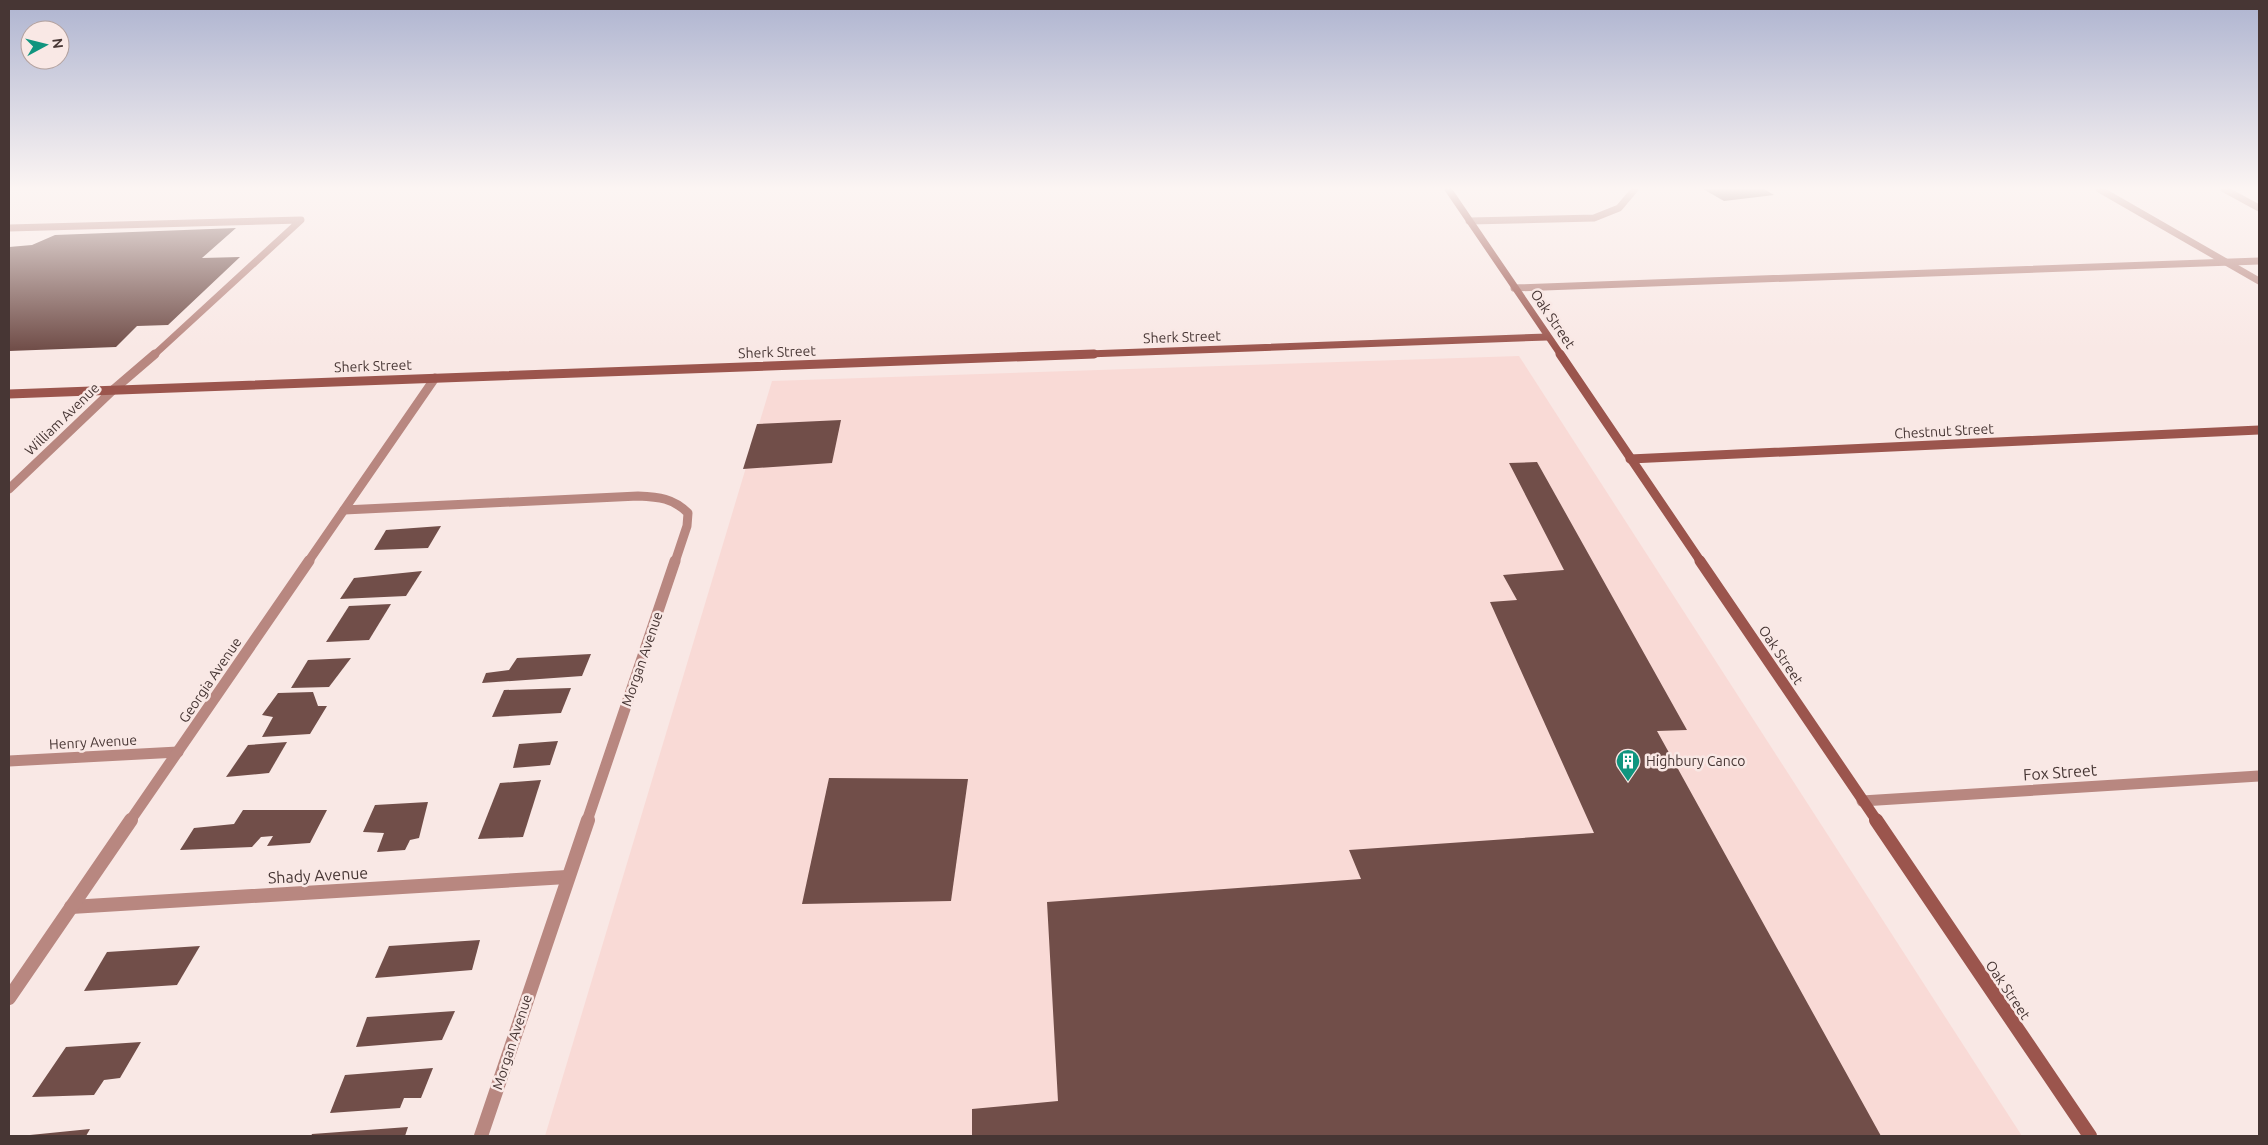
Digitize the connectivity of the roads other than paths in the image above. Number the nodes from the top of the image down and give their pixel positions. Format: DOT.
graph roads {
  1 [pos="277,242"];
  2 [pos="1483,242"];
  3 [pos="2194,242"];
  4 [pos="2259,261"];
  5 [pos="2229,262"];
  6 [pos="2259,281"];
  7 [pos="1514,288"];
  8 [pos="1547,337"];
  9 [pos="435,378"];
  10 [pos="113,390"];
  11 [pos="9,394"];
  12 [pos="2259,430"];
  13 [pos="1630,459"];
  14 [pos="9,489"];
  15 [pos="344,510"];
  16 [pos="178,752"];
  17 [pos="9,761"];
  18 [pos="2259,776"];
  19 [pos="1862,801"];
  20 [pos="567,877"];
  21 [pos="71,907"];
  22 [pos="9,998"];
  23 [pos="481,1136"];
  24 [pos="2090,1136"];
  1 -- 10 [label="street, William Avenue"];
  2 -- 7 [label="street, Oak Street"];
  3 -- 5 [label="street"];
  4 -- 5 [label="street"];
  5 -- 6 [label="street"];
  5 -- 7 [label="street"];
  7 -- 8 [label="street, Oak Street"];
  8 -- 9 [label="street, Sherk Street"];
  8 -- 13 [label="street, Oak Street"];
  9 -- 10 [label="street, Sherk Street"];
  9 -- 15 [label="street, Georgia Avenue"];
  10 -- 11 [label="street, Sherk Street"];
  10 -- 14 [label="street, William Avenue"];
  12 -- 13 [label="street, Chestnut Street"];
  13 -- 19 [label="street, Oak Street"];
  15 -- 16 [label="street, Georgia Avenue"];
  15 -- 20 [label="street, Morgan Avenue"];
  16 -- 17 [label="street, Henry Avenue"];
  16 -- 21 [label="street, Georgia Avenue"];
  18 -- 19 [label="street, Fox Street"];
  19 -- 24 [label="street, Oak Street"];
  20 -- 21 [label="street, Shady Avenue"];
  20 -- 23 [label="street, Morgan Avenue"];
  21 -- 22 [label="street, Georgia Avenue"];
}
